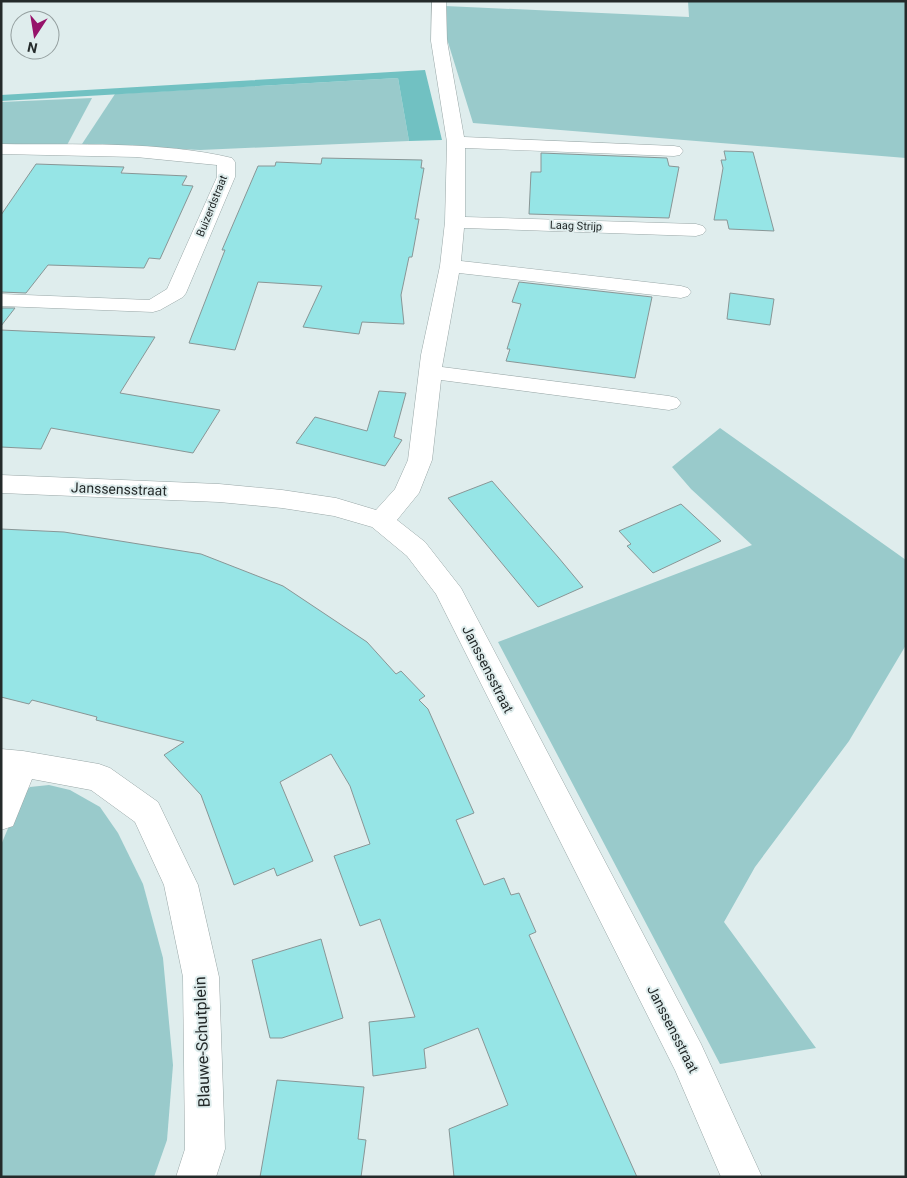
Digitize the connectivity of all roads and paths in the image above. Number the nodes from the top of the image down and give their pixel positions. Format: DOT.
graph roads {
  1 [pos="440,1"];
  2 [pos="456,142"];
  3 [pos="1,149"];
  4 [pos="674,151"];
  5 [pos="455,222"];
  6 [pos="696,230"];
  7 [pos="450,266"];
  8 [pos="680,292"];
  9 [pos="1,300"];
  10 [pos="430,372"];
  11 [pos="669,403"];
  12 [pos="1,484"];
  13 [pos="381,521"];
  14 [pos="12,763"];
  15 [pos="1,816"];
  16 [pos="196,1177"];
  17 [pos="742,1177"];
  1 -- 2 [label="street"];
  2 -- 4 [label="street"];
  2 -- 5 [label="street"];
  3 -- 9 [label="street, Buizerdstraat"];
  5 -- 6 [label="street, Laag Strijp"];
  5 -- 7 [label="street"];
  7 -- 8 [label="street"];
  7 -- 10 [label="street"];
  10 -- 11 [label="street"];
  10 -- 13 [label="street"];
  12 -- 13 [label="street, Janssensstraat"];
  13 -- 17 [label="street, Janssensstraat"];
  14 -- 15 [label="street, Blauwe-Schutplein"];
  14 -- 16 [label="street, Blauwe-Schutplein"];
}
